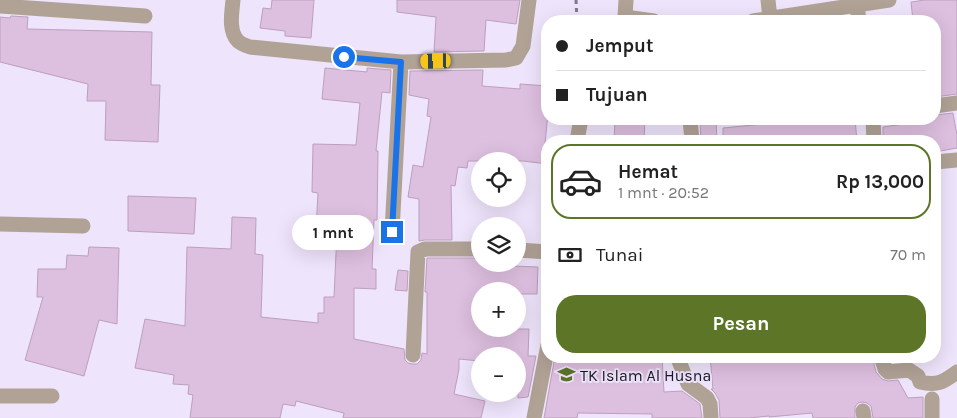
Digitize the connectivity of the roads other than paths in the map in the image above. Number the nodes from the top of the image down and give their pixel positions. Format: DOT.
graph roads {
  1 [pos="233,0"];
  2 [pos="529,0"];
  3 [pos="626,0"];
  4 [pos="768,0"];
  5 [pos="886,0"];
  6 [pos="857,5"];
  7 [pos="0,6"];
  8 [pos="625,15"];
  9 [pos="770,15"];
  10 [pos="795,15"];
  11 [pos="858,15"];
  12 [pos="145,16"];
  13 [pos="401,62"];
  14 [pos="957,103"];
  15 [pos="941,105"];
  16 [pos="957,160"];
  17 [pos="941,161"];
  18 [pos="0,224"];
  19 [pos="83,226"];
  20 [pos="392,232"];
  21 [pos="471,249"];
  22 [pos="526,251"];
  23 [pos="541,252"];
  24 [pos="413,355"];
  25 [pos="545,363"];
  26 [pos="680,363"];
  27 [pos="883,363"];
  28 [pos="957,372"];
  29 [pos="0,396"];
  30 [pos="52,396"];
  31 [pos="932,399"];
  32 [pos="534,418"];
  33 [pos="711,418"];
  34 [pos="932,418"];
  1 -- 13 [label="street"];
  2 -- 13 [label="street"];
  3 -- 8 [label="street"];
  4 -- 9 [label="street"];
  5 -- 6 [label="street"];
  6 -- 10 [label="street"];
  6 -- 11 [label="street"];
  7 -- 12 [label="street"];
  13 -- 20 [label="street"];
  14 -- 15 [label="street"];
  16 -- 17 [label="street"];
  18 -- 19 [label="street"];
  21 -- 24 [label="street"];
  22 -- 23 [label="street"];
  25 -- 32 [label="street"];
  26 -- 33 [label="street"];
  27 -- 28 [label="street"];
  29 -- 30 [label="street"];
  31 -- 34 [label="street"];
}
